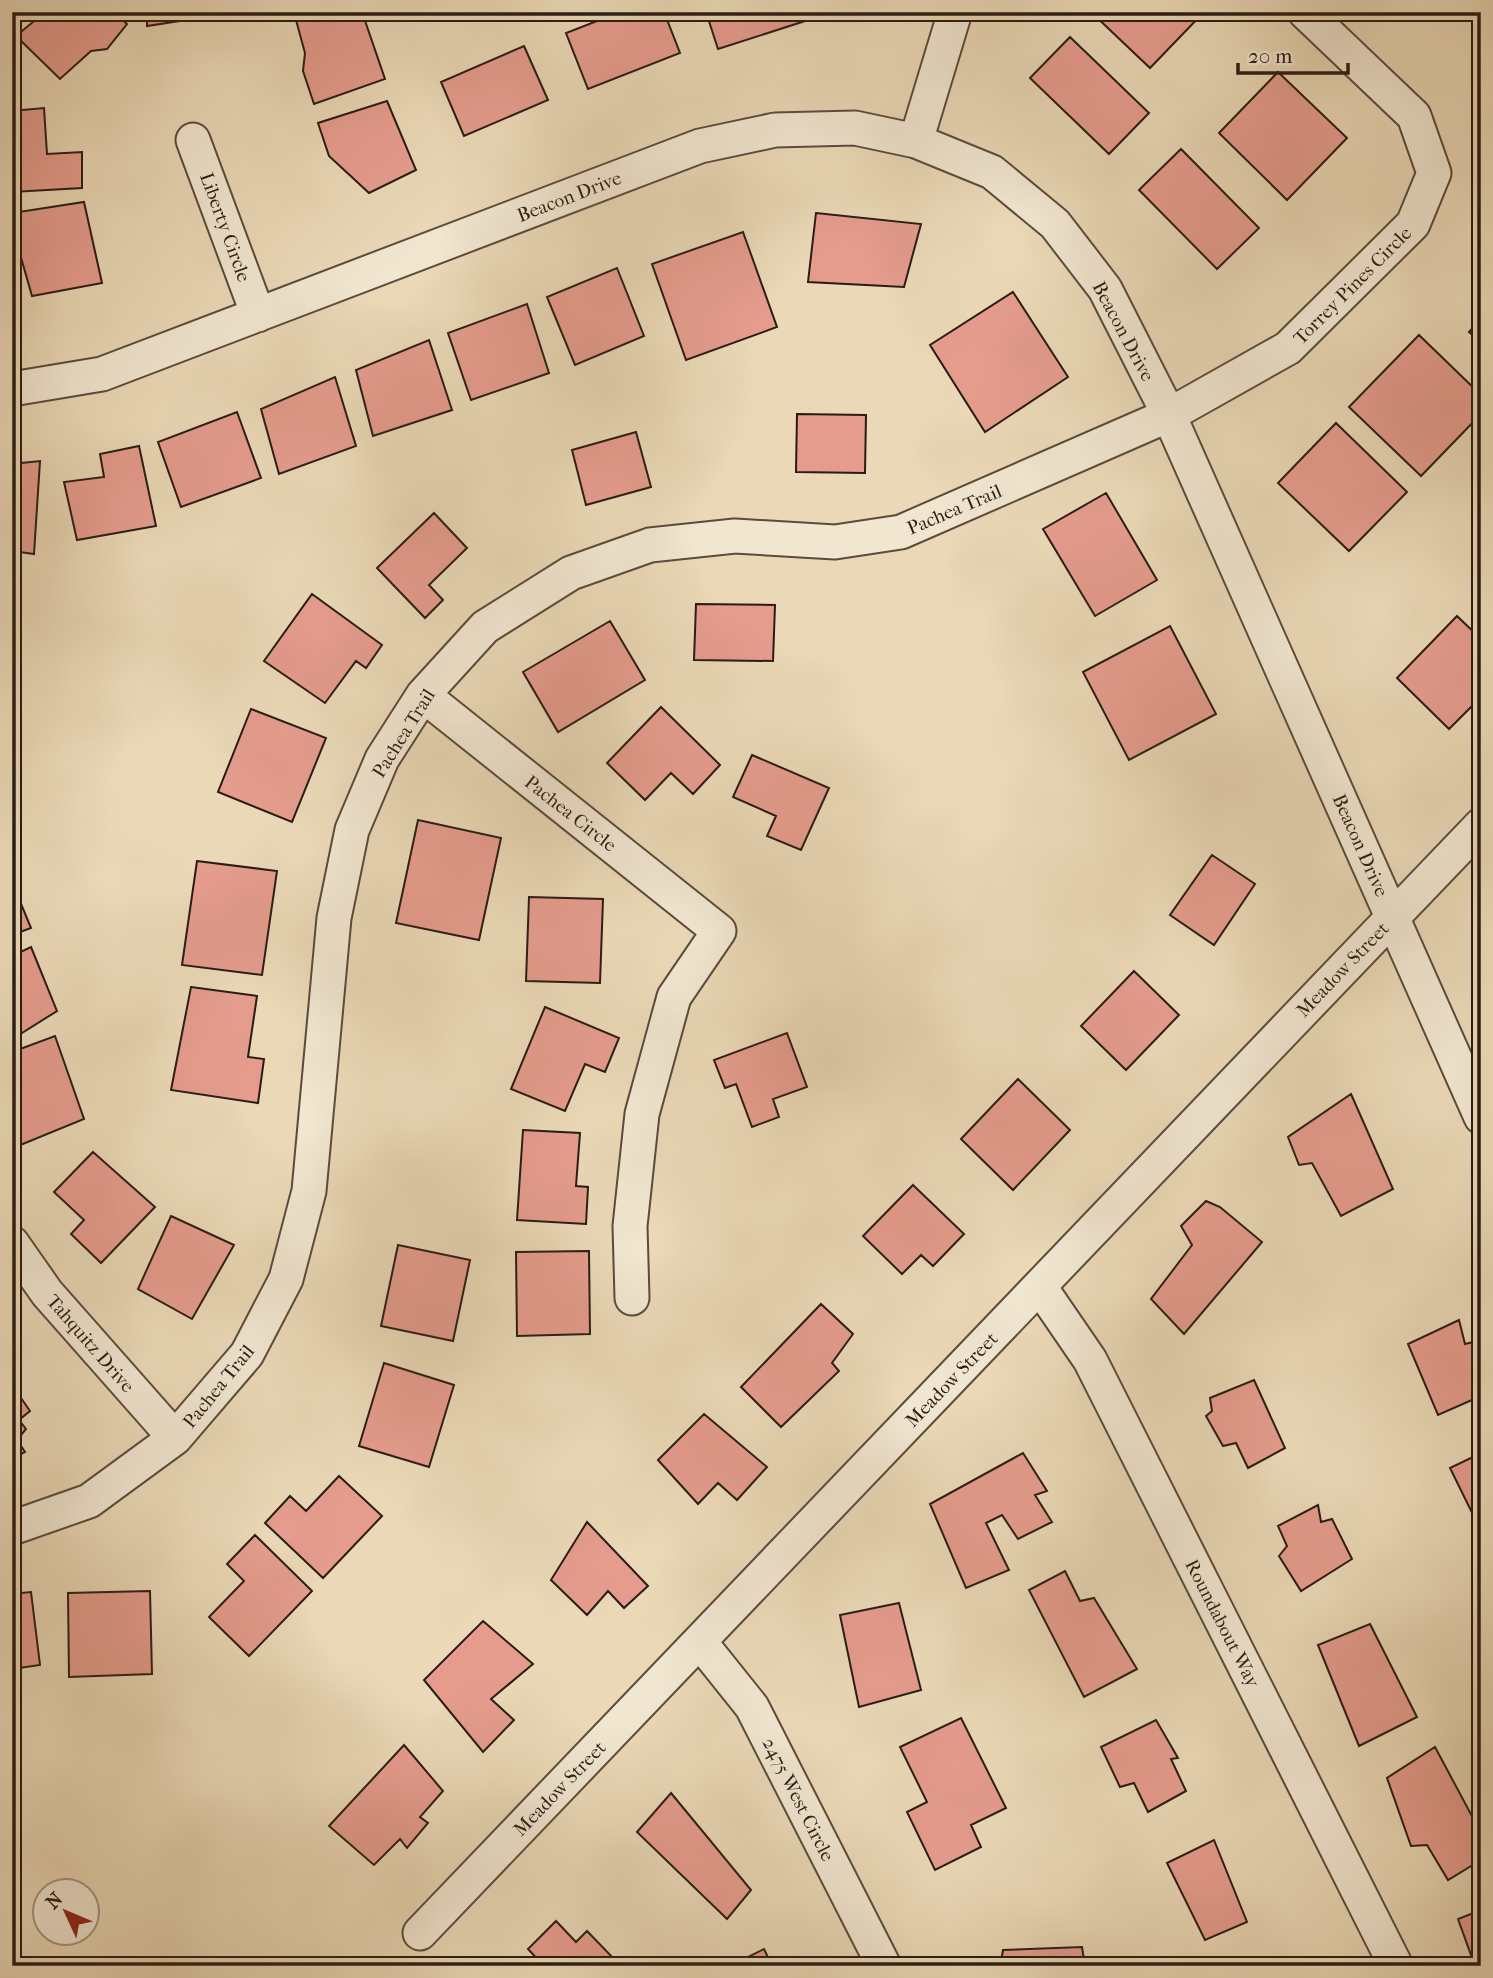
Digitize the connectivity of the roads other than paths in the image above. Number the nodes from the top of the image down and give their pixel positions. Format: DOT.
graph roads {
  1 [pos="955,12"];
  2 [pos="1306,12"];
  3 [pos="193,139"];
  4 [pos="916,141"];
  5 [pos="258,315"];
  6 [pos="12,388"];
  7 [pos="1169,415"];
  8 [pos="422,695"];
  9 [pos="1481,825"];
  10 [pos="1392,915"];
  11 [pos="1481,1117"];
  12 [pos="12,1243"];
  13 [pos="1040,1287"];
  14 [pos="632,1298"];
  15 [pos="175,1438"];
  16 [pos="12,1528"];
  17 [pos="699,1642"];
  18 [pos="420,1933"];
  19 [pos="884,1966"];
  20 [pos="1396,1966"];
  1 -- 4 [label="street"];
  2 -- 7 [label="street, Torrey Pines Circle"];
  3 -- 5 [label="street, Liberty Circle"];
  4 -- 5 [label="street, Beacon Drive"];
  4 -- 7 [label="street, Beacon Drive"];
  5 -- 6 [label="street, Beacon Drive"];
  7 -- 8 [label="street, Pachea Trail"];
  7 -- 10 [label="street, Beacon Drive"];
  8 -- 14 [label="street, Pachea Circle"];
  8 -- 15 [label="street, Pachea Trail"];
  9 -- 10 [label="street, Meadow Street"];
  10 -- 11 [label="street, Beacon Drive"];
  10 -- 13 [label="street, Meadow Street"];
  12 -- 15 [label="street, Tahquitz Drive"];
  13 -- 17 [label="street, Meadow Street"];
  13 -- 20 [label="street, Roundabout Way"];
  15 -- 16 [label="street, Pachea Trail"];
  17 -- 18 [label="street, Meadow Street"];
  17 -- 19 [label="street, 2475 West Circle"];
}
